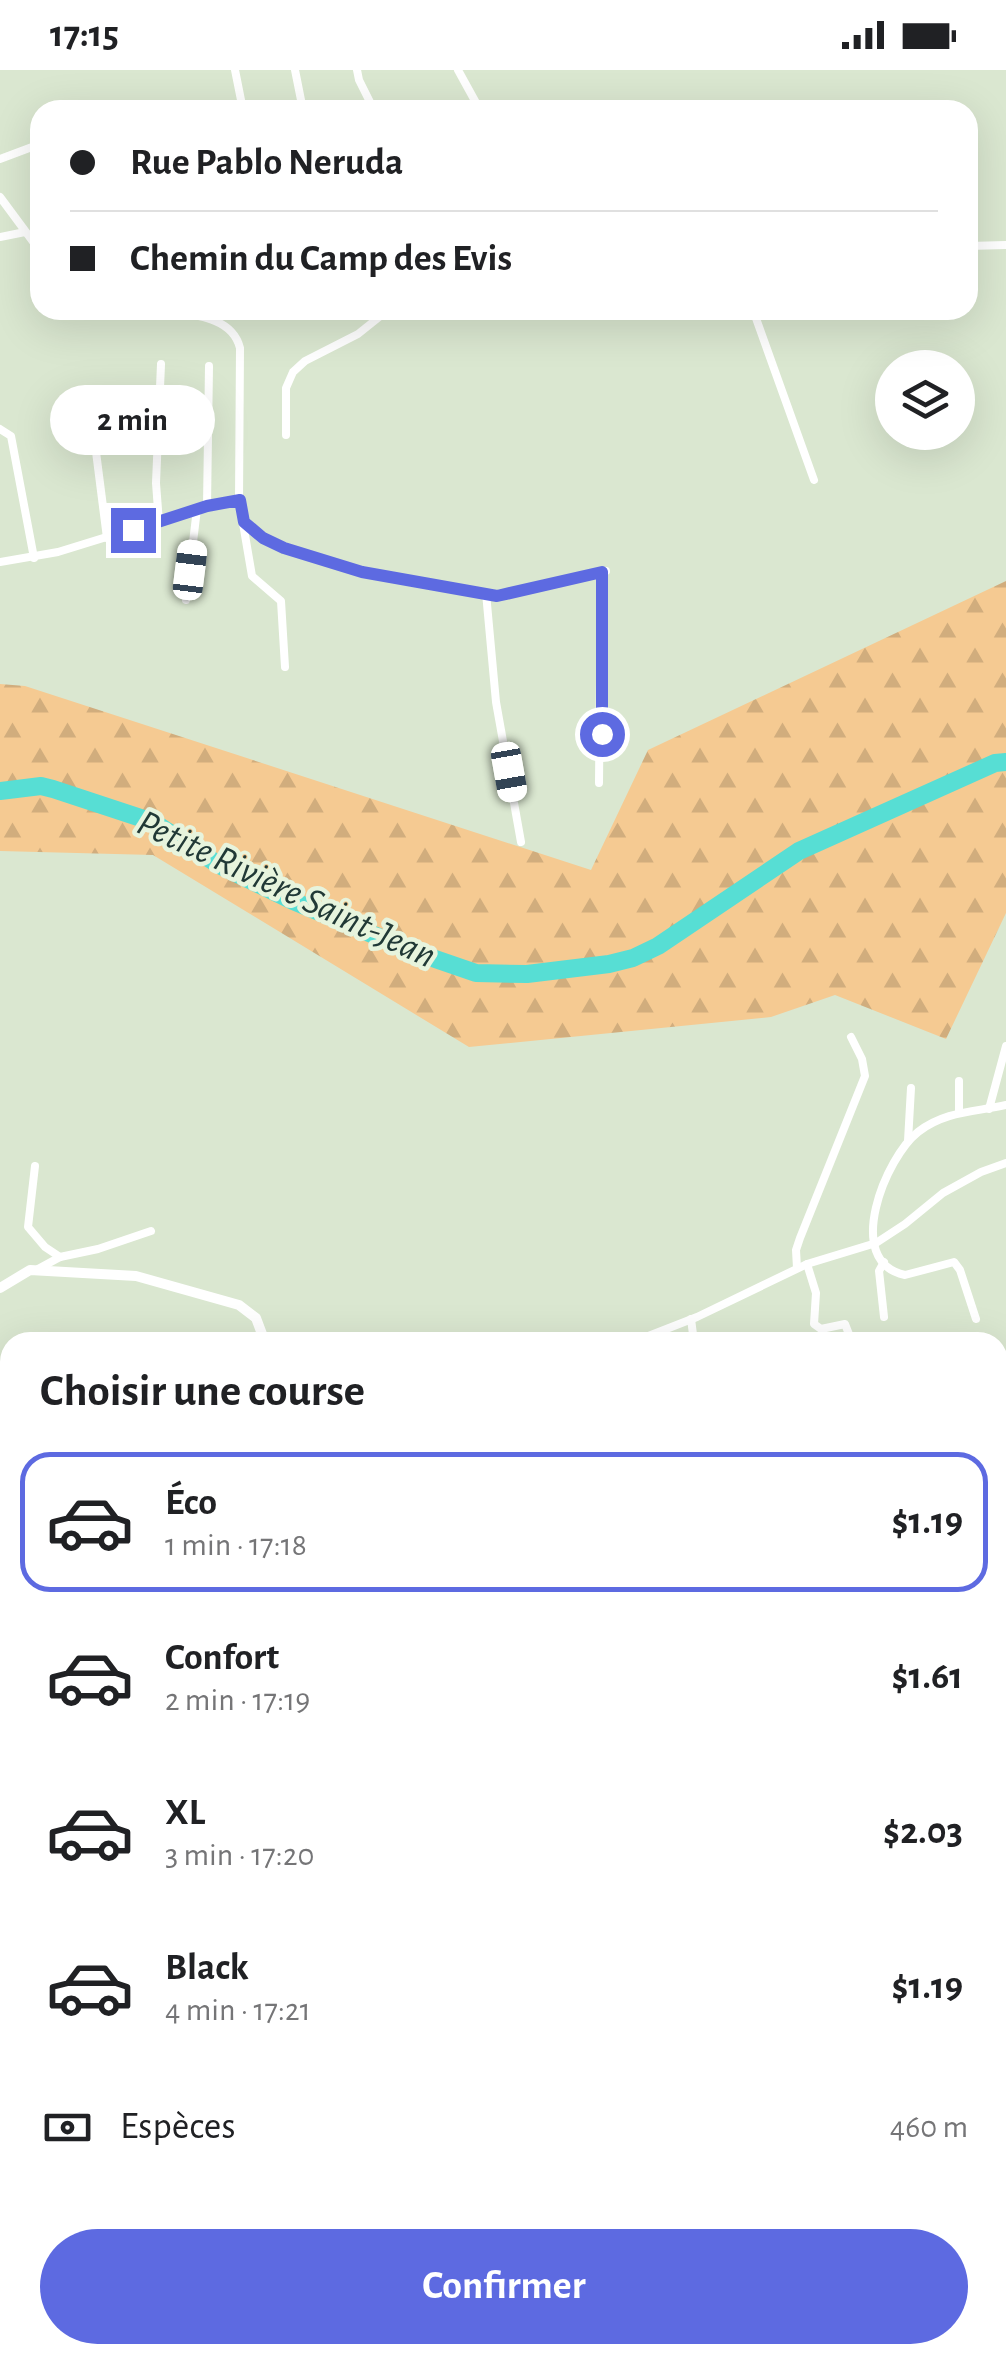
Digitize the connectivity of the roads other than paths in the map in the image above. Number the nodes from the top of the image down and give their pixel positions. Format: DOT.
graph roads {
  1 [pos="235,70"];
  2 [pos="296,70"];
  3 [pos="357,70"];
  4 [pos="458,70"];
  5 [pos="241,100"];
  6 [pos="301,100"];
  7 [pos="369,100"];
  8 [pos="474,100"];
  9 [pos="30,148"];
  10 [pos="0,159"];
  11 [pos="0,197"];
  12 [pos="24,232"];
  13 [pos="0,237"];
  14 [pos="30,240"];
  15 [pos="978,246"];
  16 [pos="1006,246"];
  17 [pos="207,320"];
  18 [pos="376,320"];
  19 [pos="757,320"];
  20 [pos="161,364"];
  21 [pos="209,366"];
  22 [pos="0,429"];
  23 [pos="286,435"];
  24 [pos="95,444"];
  25 [pos="814,480"];
  26 [pos="240,500"];
  27 [pos="207,506"];
  28 [pos="196,509"];
  29 [pos="244,522"];
  30 [pos="159,523"];
  31 [pos="107,538"];
  32 [pos="34,558"];
  33 [pos="0,562"];
  34 [pos="486,593"];
  35 [pos="186,600"];
  36 [pos="285,667"];
  37 [pos="599,783"];
  38 [pos="522,842"];
  39 [pos="852,1038"];
  40 [pos="1006,1046"];
  41 [pos="959,1081"];
  42 [pos="911,1088"];
  43 [pos="1006,1105"];
  44 [pos="989,1109"];
  45 [pos="958,1112"];
  46 [pos="908,1141"];
  47 [pos="1006,1163"];
  48 [pos="35,1166"];
  49 [pos="152,1231"];
  50 [pos="876,1244"];
  51 [pos="60,1256"];
  52 [pos="884,1262"];
  53 [pos="802,1266"];
  54 [pos="37,1270"];
  55 [pos="0,1288"];
  56 [pos="884,1317"];
  57 [pos="691,1319"];
  58 [pos="976,1319"];
  59 [pos="261,1332"];
  60 [pos="658,1332"];
  61 [pos="693,1332"];
  62 [pos="848,1332"];
  1 -- 5 [label="street"];
  2 -- 6 [label="street"];
  3 -- 7 [label="street"];
  4 -- 8 [label="street"];
  9 -- 10 [label="street"];
  11 -- 12 [label="street"];
  12 -- 13 [label="street"];
  12 -- 14 [label="street"];
  15 -- 16 [label="street"];
  17 -- 26 [label="street"];
  18 -- 23 [label="street"];
  19 -- 25 [label="street"];
  20 -- 30 [label="street"];
  21 -- 27 [label="street"];
  22 -- 32 [label="street"];
  24 -- 31 [label="street"];
  26 -- 27 [label="street"];
  26 -- 29 [label="street"];
  27 -- 28 [label="street"];
  28 -- 30 [label="street"];
  28 -- 35 [label="street"];
  29 -- 34 [label="street"];
  29 -- 36 [label="street"];
  30 -- 31 [label="street"];
  31 -- 32 [label="street"];
  32 -- 33 [label="street"];
  34 -- 37 [label="street"];
  34 -- 38 [label="street"];
  39 -- 53 [label="street"];
  40 -- 44 [label="street"];
  41 -- 45 [label="street"];
  42 -- 46 [label="street"];
  43 -- 44 [label="street"];
  44 -- 45 [label="street"];
  45 -- 46 [label="street"];
  46 -- 50 [label="street"];
  47 -- 50 [label="street"];
  48 -- 51 [label="street"];
  49 -- 51 [label="street"];
  50 -- 52 [label="street"];
  50 -- 53 [label="street"];
  51 -- 54 [label="street"];
  52 -- 56 [label="street"];
  52 -- 58 [label="street"];
  53 -- 57 [label="street"];
  53 -- 62 [label="street"];
  54 -- 55 [label="street"];
  54 -- 59 [label="street"];
  57 -- 60 [label="street"];
  57 -- 61 [label="street"];
}
